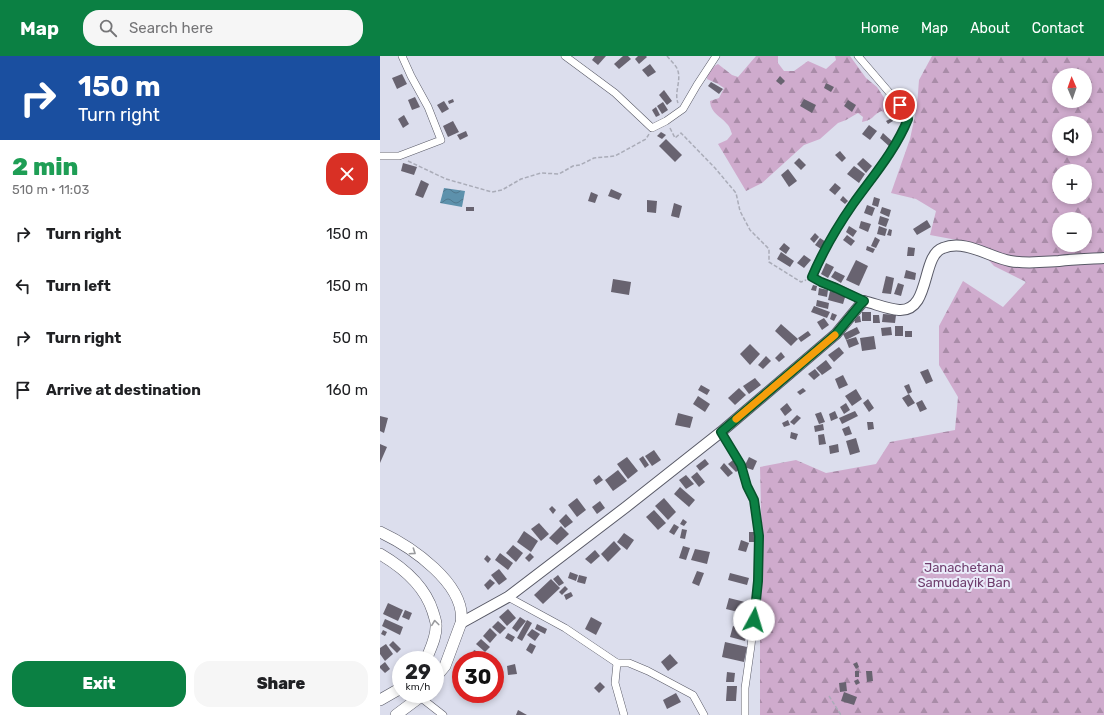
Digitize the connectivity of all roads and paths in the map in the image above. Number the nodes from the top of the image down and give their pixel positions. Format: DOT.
graph roads {
  1 [pos="402,56"];
  2 [pos="565,56"];
  3 [pos="667,56"];
  4 [pos="716,56"];
  5 [pos="858,56"];
  6 [pos="683,109"];
  7 [pos="666,121"];
  8 [pos="652,128"];
  9 [pos="380,156"];
  10 [pos="400,156"];
  11 [pos="1104,258"];
  12 [pos="812,277"];
  13 [pos="864,301"];
  14 [pos="721,432"];
  15 [pos="380,532"];
  16 [pos="380,554"];
  17 [pos="508,598"];
  18 [pos="462,623"];
  19 [pos="430,651"];
  20 [pos="617,663"];
  21 [pos="444,667"];
  22 [pos="392,693"];
  23 [pos="829,696"];
  24 [pos="380,700"];
  25 [pos="412,703"];
  26 [pos="430,703"];
  27 [pos="396,715"];
  28 [pos="443,715"];
  29 [pos="624,715"];
  30 [pos="704,715"];
  31 [pos="745,715"];
  32 [pos="841,715"];
  1 -- 10 [label="street"];
  2 -- 8 [label="street"];
  3 -- 6 [label="path"];
  4 -- 6 [label="street"];
  5 -- 12 [label="street"];
  6 -- 7 [label="street"];
  7 -- 8 [label="street"];
  7 -- 12 [label="path"];
  8 -- 10 [label="path"];
  9 -- 10 [label="street"];
  11 -- 13 [label="street"];
  12 -- 13 [label="street"];
  13 -- 14 [label="street"];
  14 -- 17 [label="street"];
  14 -- 31 [label="street"];
  15 -- 18 [label="main road, one-way"];
  19 -- 16 [label="main road, one-way"];
  17 -- 18 [label="street"];
  17 -- 20 [label="street"];
  18 -- 21 [label="main road"];
  20 -- 29 [label="street"];
  20 -- 30 [label="street"];
  22 -- 24 [label="main road"];
  23 -- 32 [label="path"];
  25 -- 27 [label="main road"];
  26 -- 28 [label="street"];
}
